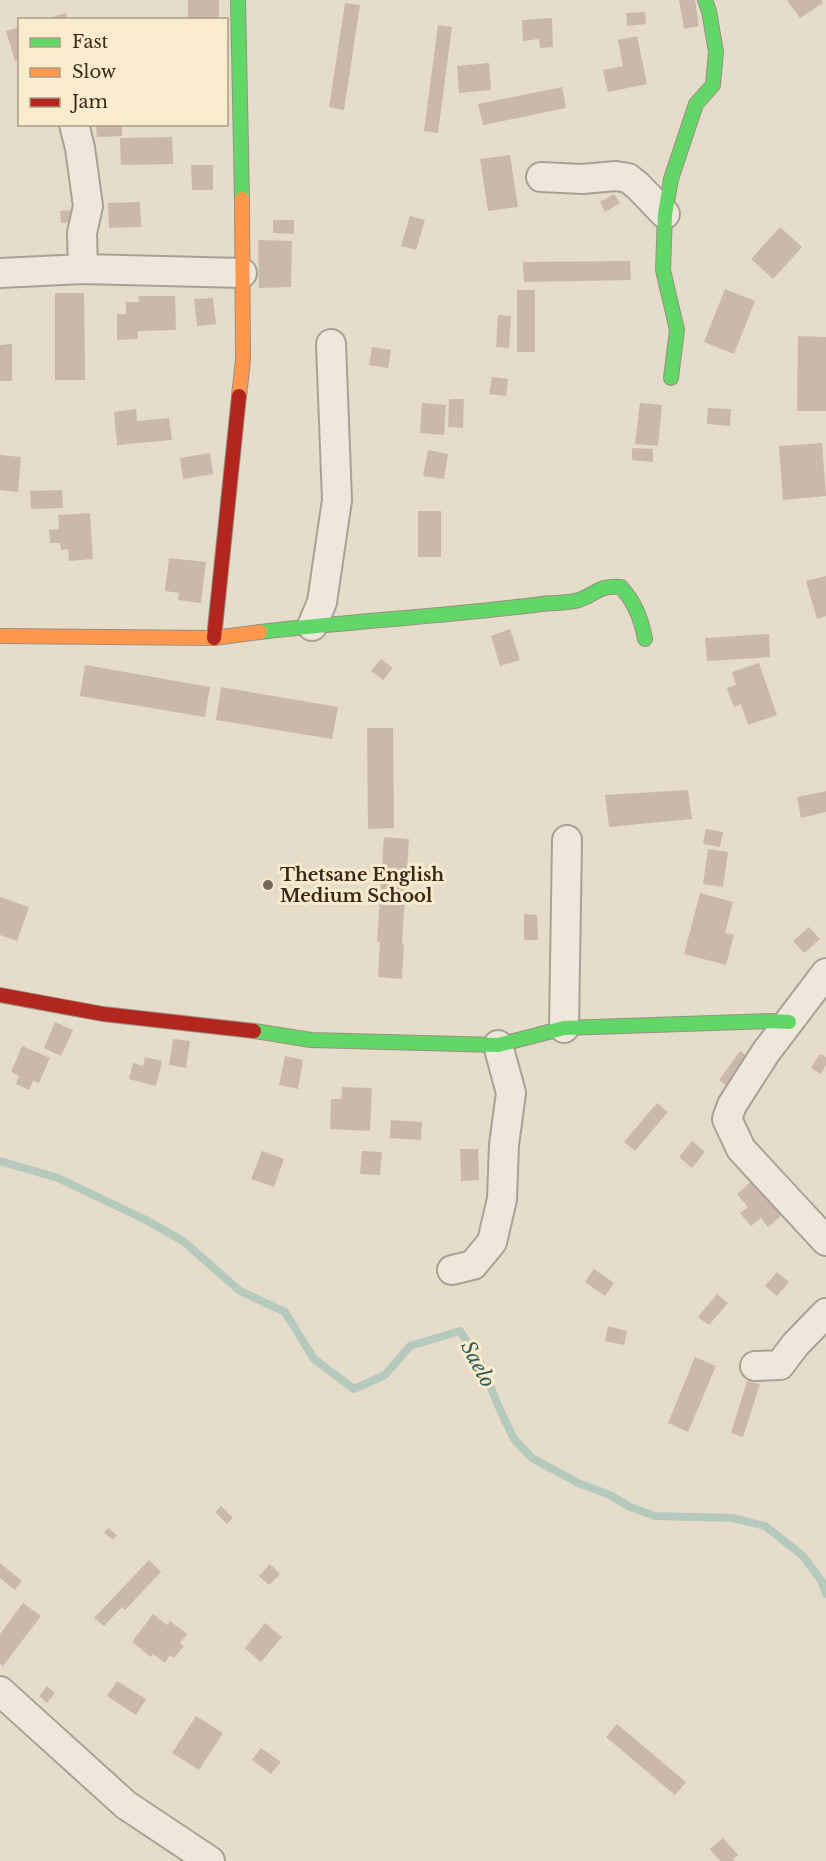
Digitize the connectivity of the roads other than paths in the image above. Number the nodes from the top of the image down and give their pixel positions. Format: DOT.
graph roads {
  1 [pos="238,0"];
  2 [pos="705,0"];
  3 [pos="74,126"];
  4 [pos="541,177"];
  5 [pos="665,214"];
  6 [pos="83,270"];
  7 [pos="0,273"];
  8 [pos="242,273"];
  9 [pos="331,344"];
  10 [pos="671,378"];
  11 [pos="312,626"];
  12 [pos="0,636"];
  13 [pos="214,638"];
  14 [pos="645,639"];
  15 [pos="567,840"];
  16 [pos="826,973"];
  17 [pos="0,995"];
  18 [pos="789,1022"];
  19 [pos="564,1028"];
  20 [pos="498,1045"];
  21 [pos="826,1241"];
  22 [pos="452,1270"];
  23 [pos="826,1313"];
  24 [pos="755,1366"];
  25 [pos="0,1690"];
  26 [pos="210,1861"];
  1 -- 8 [label="street"];
  2 -- 5 [label="street"];
  3 -- 6 [label="street"];
  4 -- 5 [label="street"];
  5 -- 10 [label="street"];
  6 -- 7 [label="street"];
  6 -- 8 [label="street"];
  8 -- 13 [label="street"];
  9 -- 11 [label="street"];
  11 -- 13 [label="street"];
  11 -- 14 [label="street"];
  12 -- 13 [label="street"];
  15 -- 19 [label="street"];
  16 -- 18 [label="street"];
  17 -- 20 [label="street"];
  18 -- 19 [label="street"];
  18 -- 21 [label="street"];
  19 -- 20 [label="street"];
  20 -- 22 [label="street"];
  23 -- 24 [label="street"];
  25 -- 26 [label="street"];
}
